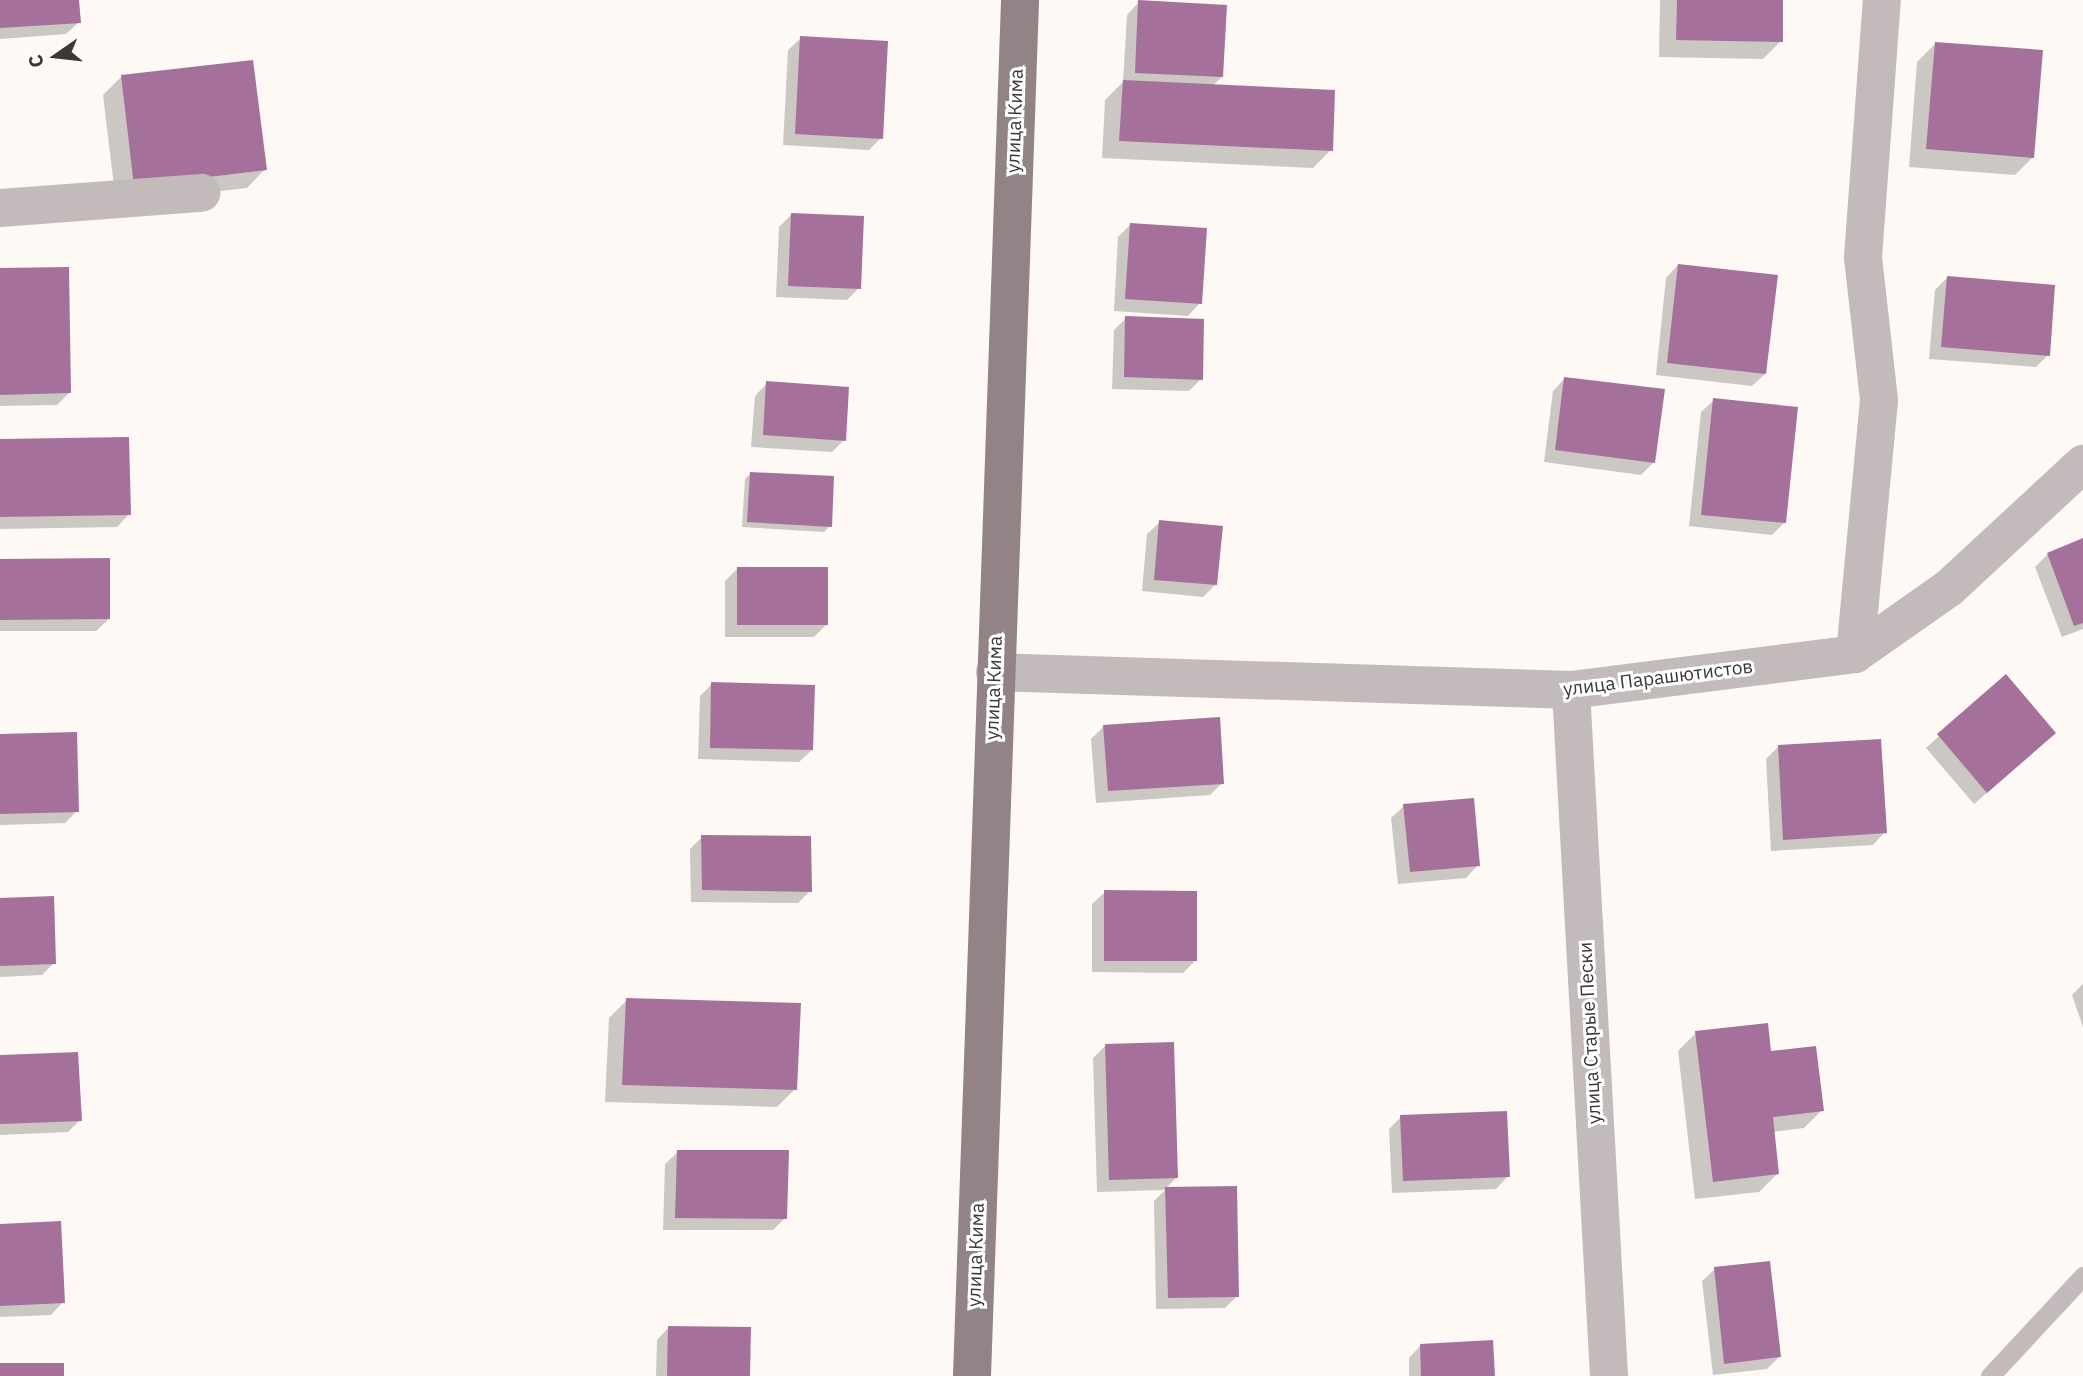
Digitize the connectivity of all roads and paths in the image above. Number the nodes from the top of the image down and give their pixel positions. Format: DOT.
graph roads {
  1 [pos="1020,0"];
  2 [pos="1882,0"];
  3 [pos="201,193"];
  4 [pos="0,208"];
  5 [pos="2083,464"];
  6 [pos="1855,654"];
  7 [pos="995,673"];
  8 [pos="1571,690"];
  9 [pos="2083,1276"];
  10 [pos="972,1376"];
  11 [pos="1609,1376"];
  12 [pos="1990,1376"];
  1 -- 7 [label="main road, улица Кима"];
  2 -- 6 [label="street"];
  3 -- 4 [label="street"];
  5 -- 6 [label="street, улица Парашютистов"];
  6 -- 8 [label="street, улица Парашютистов"];
  7 -- 8 [label="street, улица Парашютистов"];
  7 -- 10 [label="main road, улица Кима"];
  8 -- 11 [label="street, улица Старые Пески"];
  9 -- 12 [label="lane"];
}
